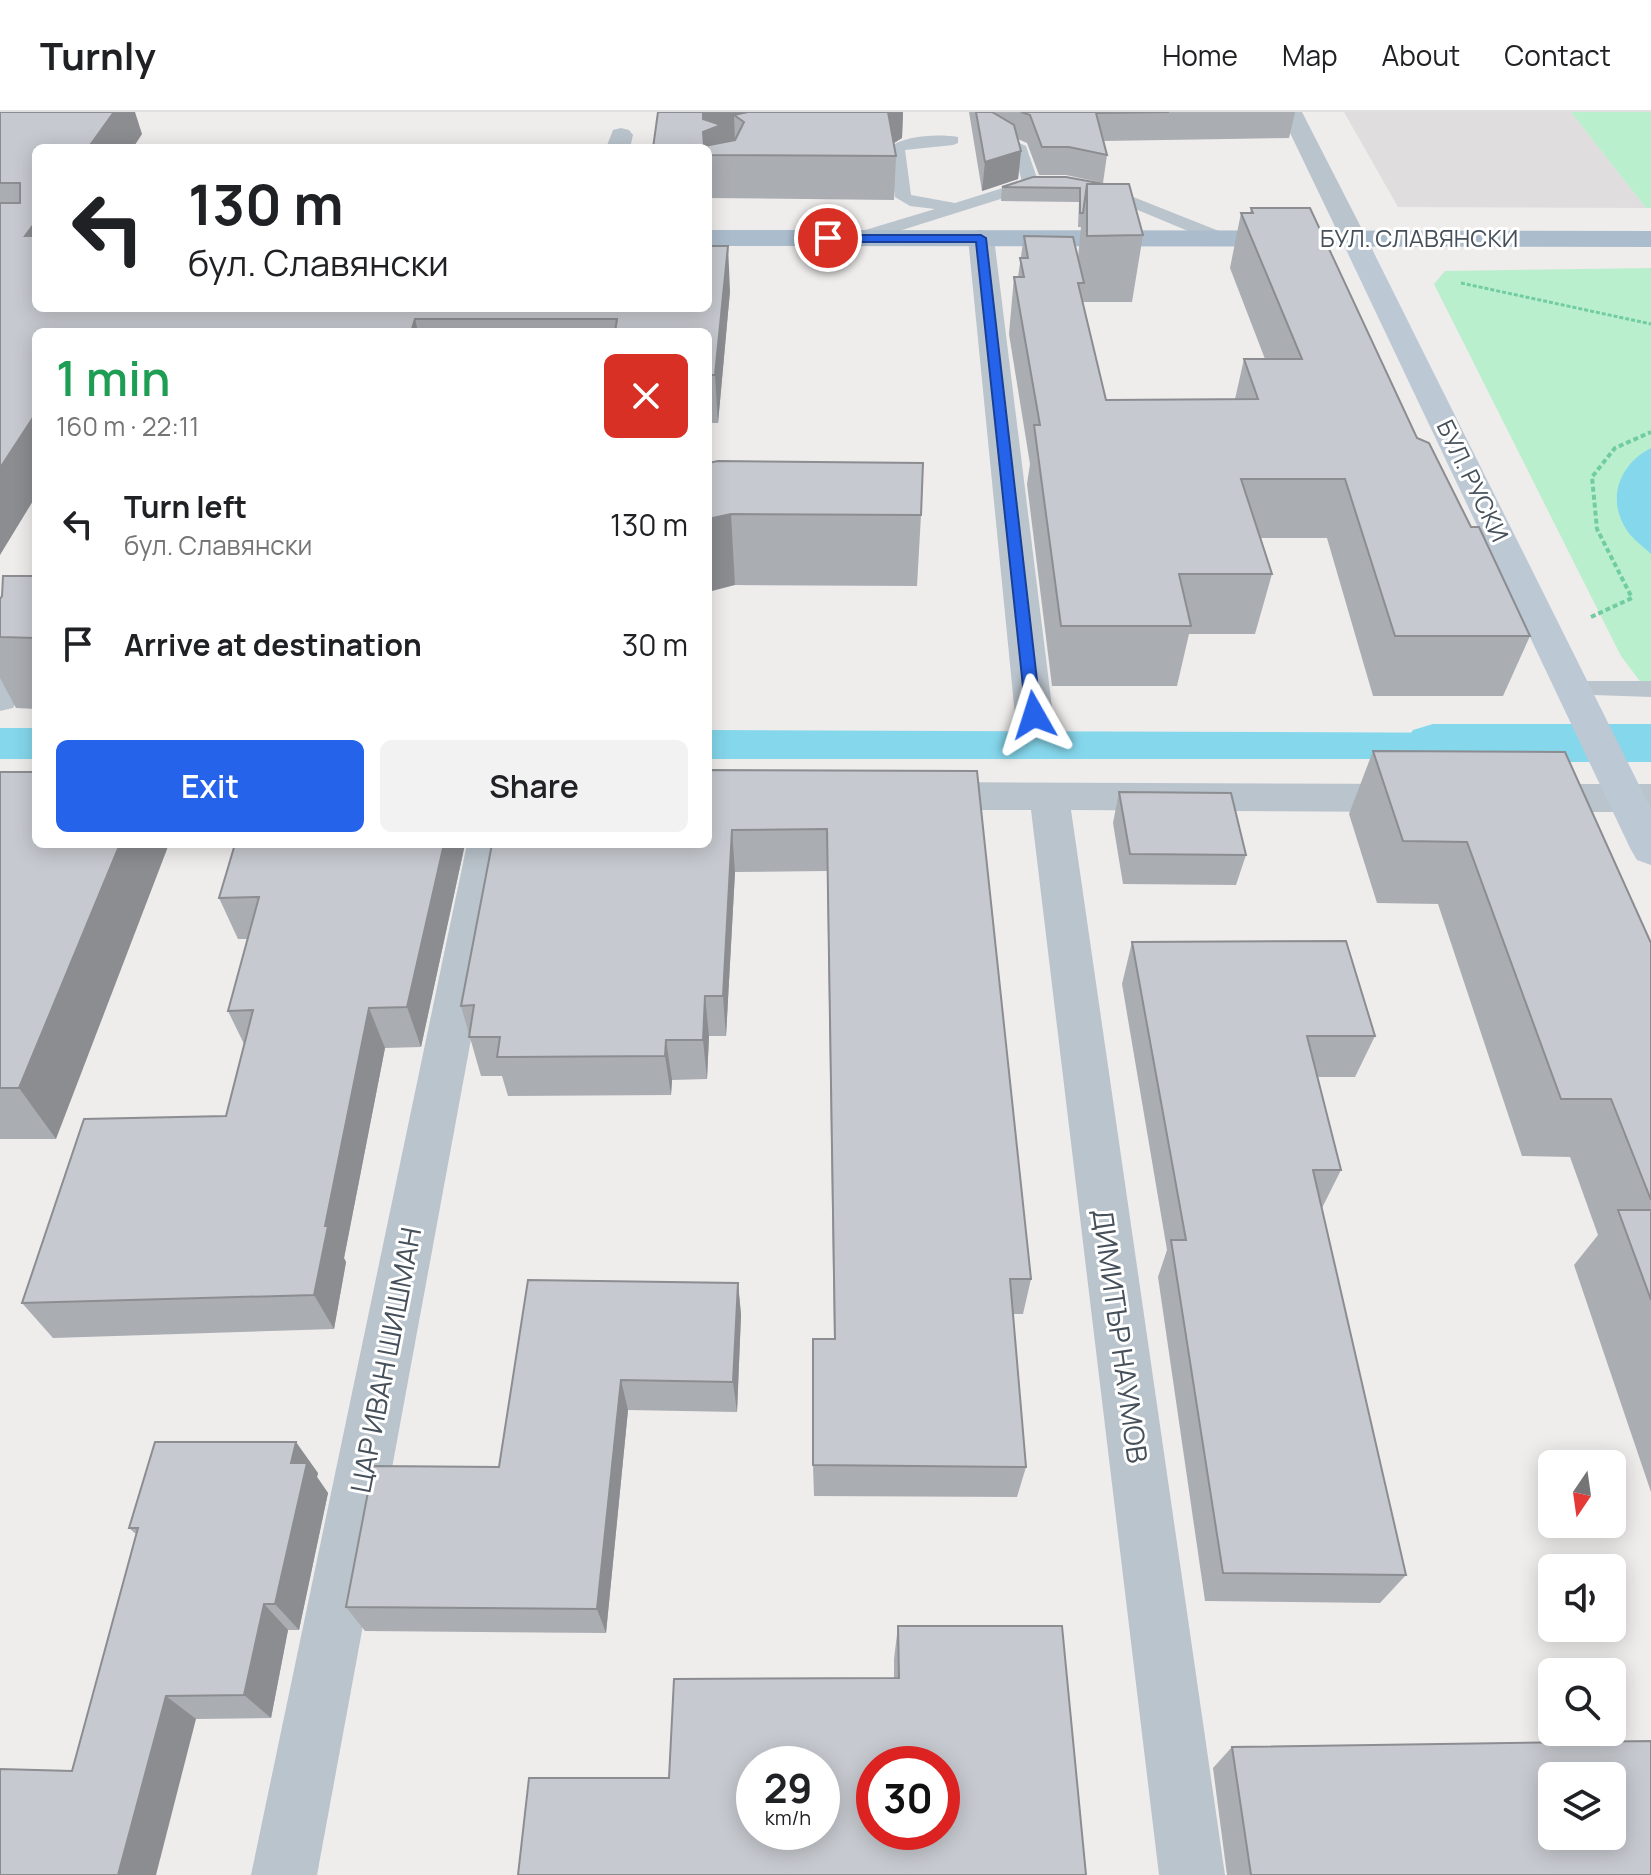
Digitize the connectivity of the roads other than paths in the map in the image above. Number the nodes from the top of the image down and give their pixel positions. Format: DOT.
graph roads {
  1 [pos="1291,112"];
  2 [pos="1000,139"];
  3 [pos="953,140"];
  4 [pos="1030,183"];
  5 [pos="1054,183"];
  6 [pos="1078,185"];
  7 [pos="966,205"];
  8 [pos="712,238"];
  9 [pos="858,238"];
  10 [pos="981,238"];
  11 [pos="1223,239"];
  12 [pos="1354,239"];
  13 [pos="1651,239"];
  14 [pos="32,640"];
  15 [pos="1651,689"];
  16 [pos="0,699"];
  17 [pos="1578,700"];
  18 [pos="1034,715"];
  19 [pos="878,796"];
  20 [pos="1049,796"];
  21 [pos="1638,798"];
  22 [pos="486,848"];
  23 [pos="1651,850"];
  24 [pos="284,1875"];
  25 [pos="1192,1875"];
  1 -- 12 [label="street, БУЛ. РУСКИ"];
  2 -- 4 [label="lane"];
  3 -- 7 [label="lane"];
  4 -- 5 [label="lane"];
  4 -- 7 [label="lane"];
  6 -- 11 [label="lane"];
  7 -- 9 [label="lane"];
  8 -- 9 [label="main road, БУЛ. СЛАВЯНСКИ"];
  9 -- 10 [label="main road, БУЛ. СЛАВЯНСКИ"];
  10 -- 11 [label="main road, БУЛ. СЛАВЯНСКИ"];
  10 -- 18 [label="street"];
  11 -- 12 [label="main road, БУЛ. СЛАВЯНСКИ"];
  12 -- 13 [label="main road, БУЛ. СЛАВЯНСКИ"];
  12 -- 17 [label="street, БУЛ. РУСКИ"];
  14 -- 16 [label="street"];
  15 -- 17 [label="lane"];
  17 -- 21 [label="street, БУЛ. РУСКИ"];
  19 -- 20 [label="street"];
  20 -- 21 [label="street"];
  20 -- 25 [label="street, ДИМИТЪР НАУМОВ"];
  21 -- 23 [label="street, БУЛ. РУСКИ"];
  22 -- 24 [label="street, ЦАР ИВАН ШИШМАН"];
}
